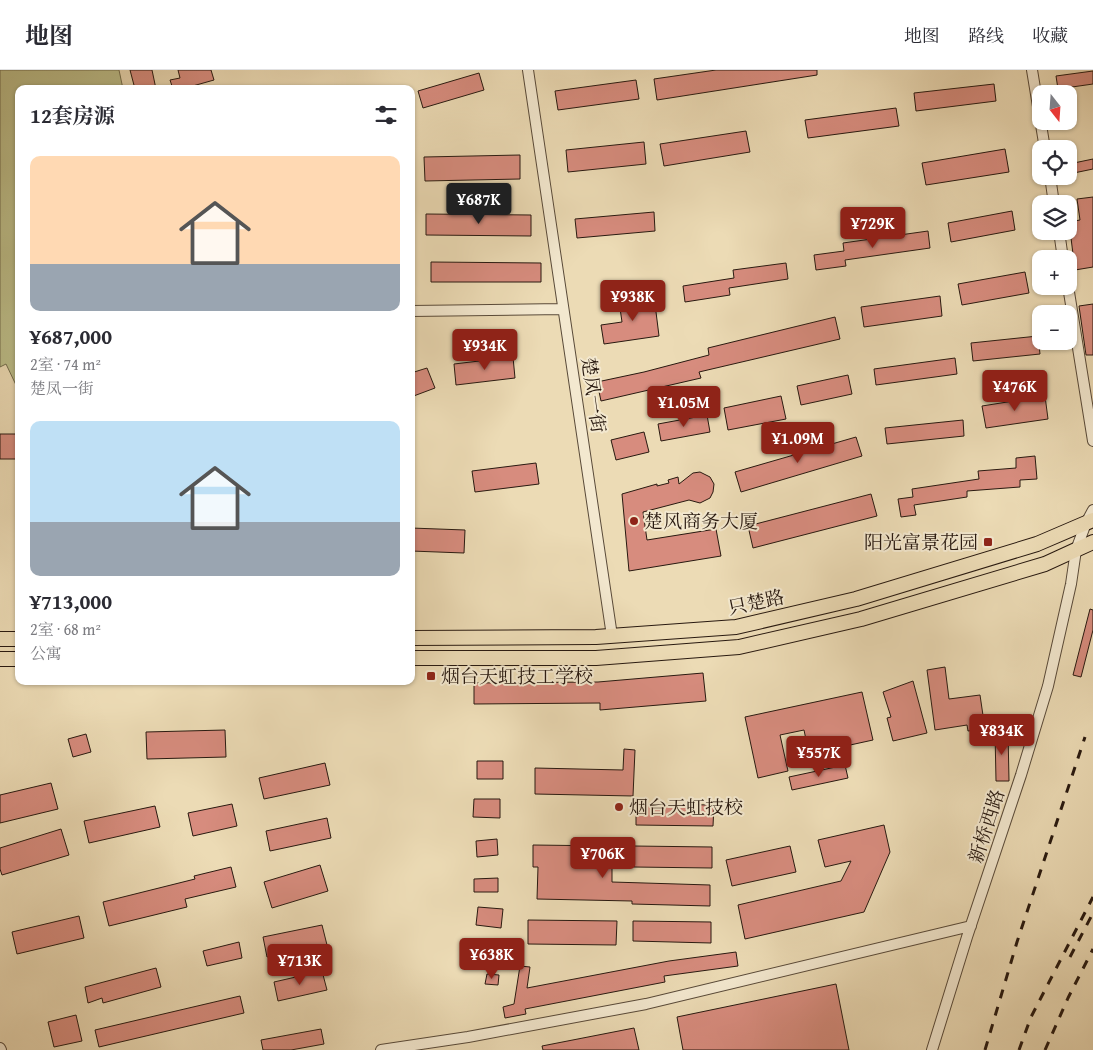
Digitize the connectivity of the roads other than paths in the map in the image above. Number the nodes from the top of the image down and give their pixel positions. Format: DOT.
graph roads {
  1 [pos="528,70"];
  2 [pos="1032,70"];
  3 [pos="1044,140"];
  4 [pos="1069,295"];
  5 [pos="563,308"];
  6 [pos="415,312"];
  7 [pos="1093,441"];
  8 [pos="1093,510"];
  9 [pos="1089,521"];
  10 [pos="1093,542"];
  11 [pos="1076,550"];
  12 [pos="612,636"];
  13 [pos="15,638"];
  14 [pos="415,638"];
  15 [pos="0,639"];
  16 [pos="415,658"];
  17 [pos="15,659"];
  18 [pos="0,660"];
  19 [pos="971,926"];
  20 [pos="381,1050"];
  21 [pos="932,1050"];
  1 -- 5 [label="street, 楚凤一街"];
  2 -- 3 [label="street"];
  4 -- 7 [label="street"];
  5 -- 6 [label="street"];
  5 -- 12 [label="street, 楚凤一街"];
  8 -- 9 [label="street, 新桥西路"];
  9 -- 11 [label="street, 新桥西路"];
  9 -- 12 [label="main road, 只楚路"];
  10 -- 11 [label="main road"];
  11 -- 16 [label="main road"];
  11 -- 19 [label="street, 新桥西路"];
  12 -- 14 [label="main road, 只楚路"];
  13 -- 15 [label="main road"];
  17 -- 18 [label="main road"];
  19 -- 20 [label="street"];
  19 -- 21 [label="street, 新桥西路"];
}
